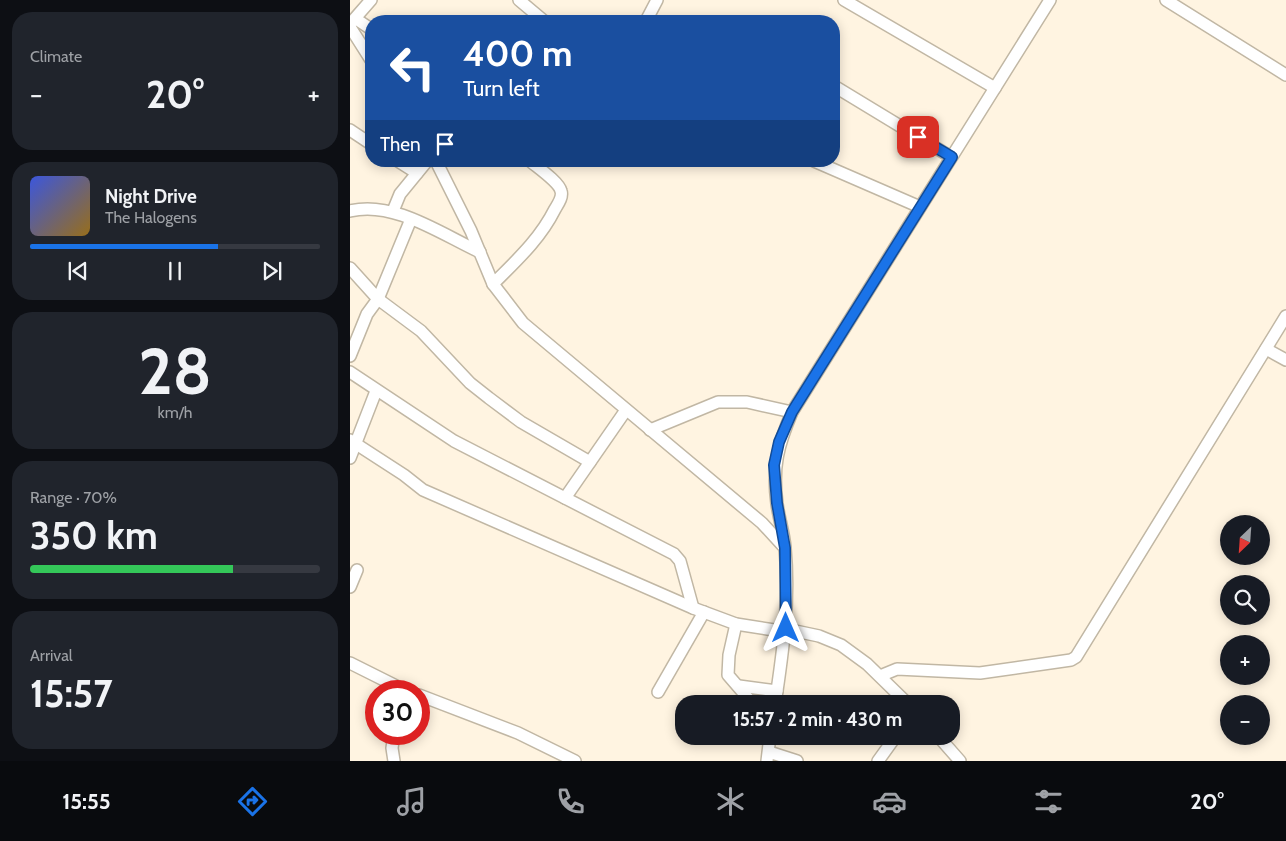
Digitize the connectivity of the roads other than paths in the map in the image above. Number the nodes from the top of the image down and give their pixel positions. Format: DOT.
graph roads {
  1 [pos="371,0"];
  2 [pos="519,0"];
  3 [pos="844,0"];
  4 [pos="1050,0"];
  5 [pos="1166,0"];
  6 [pos="654,1"];
  7 [pos="537,15"];
  8 [pos="648,15"];
  9 [pos="352,23"];
  10 [pos="365,27"];
  11 [pos="365,48"];
  12 [pos="1286,75"];
  13 [pos="995,88"];
  14 [pos="840,90"];
  15 [pos="350,130"];
  16 [pos="365,140"];
  17 [pos="952,157"];
  18 [pos="408,167"];
  19 [pos="422,167"];
  20 [pos="439,167"];
  21 [pos="537,167"];
  22 [pos="828,167"];
  23 [pos="417,173"];
  24 [pos="920,207"];
  25 [pos="350,211"];
  26 [pos="393,211"];
  27 [pos="411,219"];
  28 [pos="480,252"];
  29 [pos="350,268"];
  30 [pos="493,284"];
  31 [pos="378,300"];
  32 [pos="1286,316"];
  33 [pos="1266,349"];
  34 [pos="350,356"];
  35 [pos="1286,360"];
  36 [pos="350,372"];
  37 [pos="376,391"];
  38 [pos="626,410"];
  39 [pos="792,412"];
  40 [pos="650,430"];
  41 [pos="353,442"];
  42 [pos="350,458"];
  43 [pos="590,462"];
  44 [pos="565,498"];
  45 [pos="778,513"];
  46 [pos="762,523"];
  47 [pos="785,548"];
  48 [pos="357,570"];
  49 [pos="350,587"];
  50 [pos="698,610"];
  51 [pos="736,624"];
  52 [pos="786,628"];
  53 [pos="350,663"];
  54 [pos="880,676"];
  55 [pos="384,680"];
  56 [pos="739,686"];
  57 [pos="777,691"];
  58 [pos="658,692"];
  59 [pos="746,695"];
  60 [pos="776,695"];
  61 [pos="899,695"];
  62 [pos="430,699"];
  63 [pos="392,745"];
  64 [pos="890,745"];
  65 [pos="946,745"];
  66 [pos="768,756"];
  67 [pos="572,760"];
  68 [pos="394,761"];
  69 [pos="797,761"];
  70 [pos="878,761"];
  71 [pos="960,761"];
  1 -- 9 [label="street"];
  2 -- 7 [label="street"];
  3 -- 13 [label="street"];
  4 -- 13 [label="street"];
  5 -- 12 [label="street"];
  6 -- 8 [label="street"];
  9 -- 10 [label="street"];
  9 -- 11 [label="street"];
  13 -- 17 [label="street"];
  14 -- 17 [label="street"];
  15 -- 16 [label="street"];
  17 -- 24 [label="street"];
  18 -- 23 [label="street"];
  19 -- 23 [label="street"];
  20 -- 28 [label="street"];
  21 -- 30 [label="street"];
  22 -- 24 [label="street"];
  23 -- 26 [label="street"];
  24 -- 39 [label="street"];
  25 -- 26 [label="street"];
  26 -- 27 [label="street"];
  27 -- 28 [label="street"];
  27 -- 31 [label="street"];
  28 -- 30 [label="street"];
  29 -- 31 [label="street"];
  30 -- 38 [label="street"];
  31 -- 34 [label="street"];
  31 -- 43 [label="street"];
  32 -- 33 [label="street"];
  33 -- 35 [label="street"];
  33 -- 54 [label="street"];
  36 -- 37 [label="street"];
  37 -- 41 [label="street"];
  37 -- 44 [label="street"];
  38 -- 40 [label="street"];
  38 -- 43 [label="street"];
  39 -- 40 [label="street"];
  39 -- 45 [label="street"];
  40 -- 46 [label="street"];
  41 -- 42 [label="street"];
  41 -- 50 [label="street"];
  43 -- 44 [label="street"];
  44 -- 50 [label="street"];
  45 -- 46 [label="street"];
  45 -- 47 [label="street"];
  46 -- 47 [label="street"];
  47 -- 52 [label="street"];
  48 -- 49 [label="street"];
  50 -- 51 [label="street"];
  50 -- 58 [label="street"];
  51 -- 52 [label="street"];
  51 -- 56 [label="street"];
  52 -- 54 [label="street"];
  52 -- 57 [label="street"];
  53 -- 55 [label="street"];
  54 -- 61 [label="street"];
  56 -- 57 [label="street"];
  56 -- 59 [label="street"];
  57 -- 60 [label="street"];
  62 -- 67 [label="street"];
  63 -- 68 [label="street"];
  64 -- 70 [label="street"];
  65 -- 71 [label="street"];
  66 -- 69 [label="street"];
}
